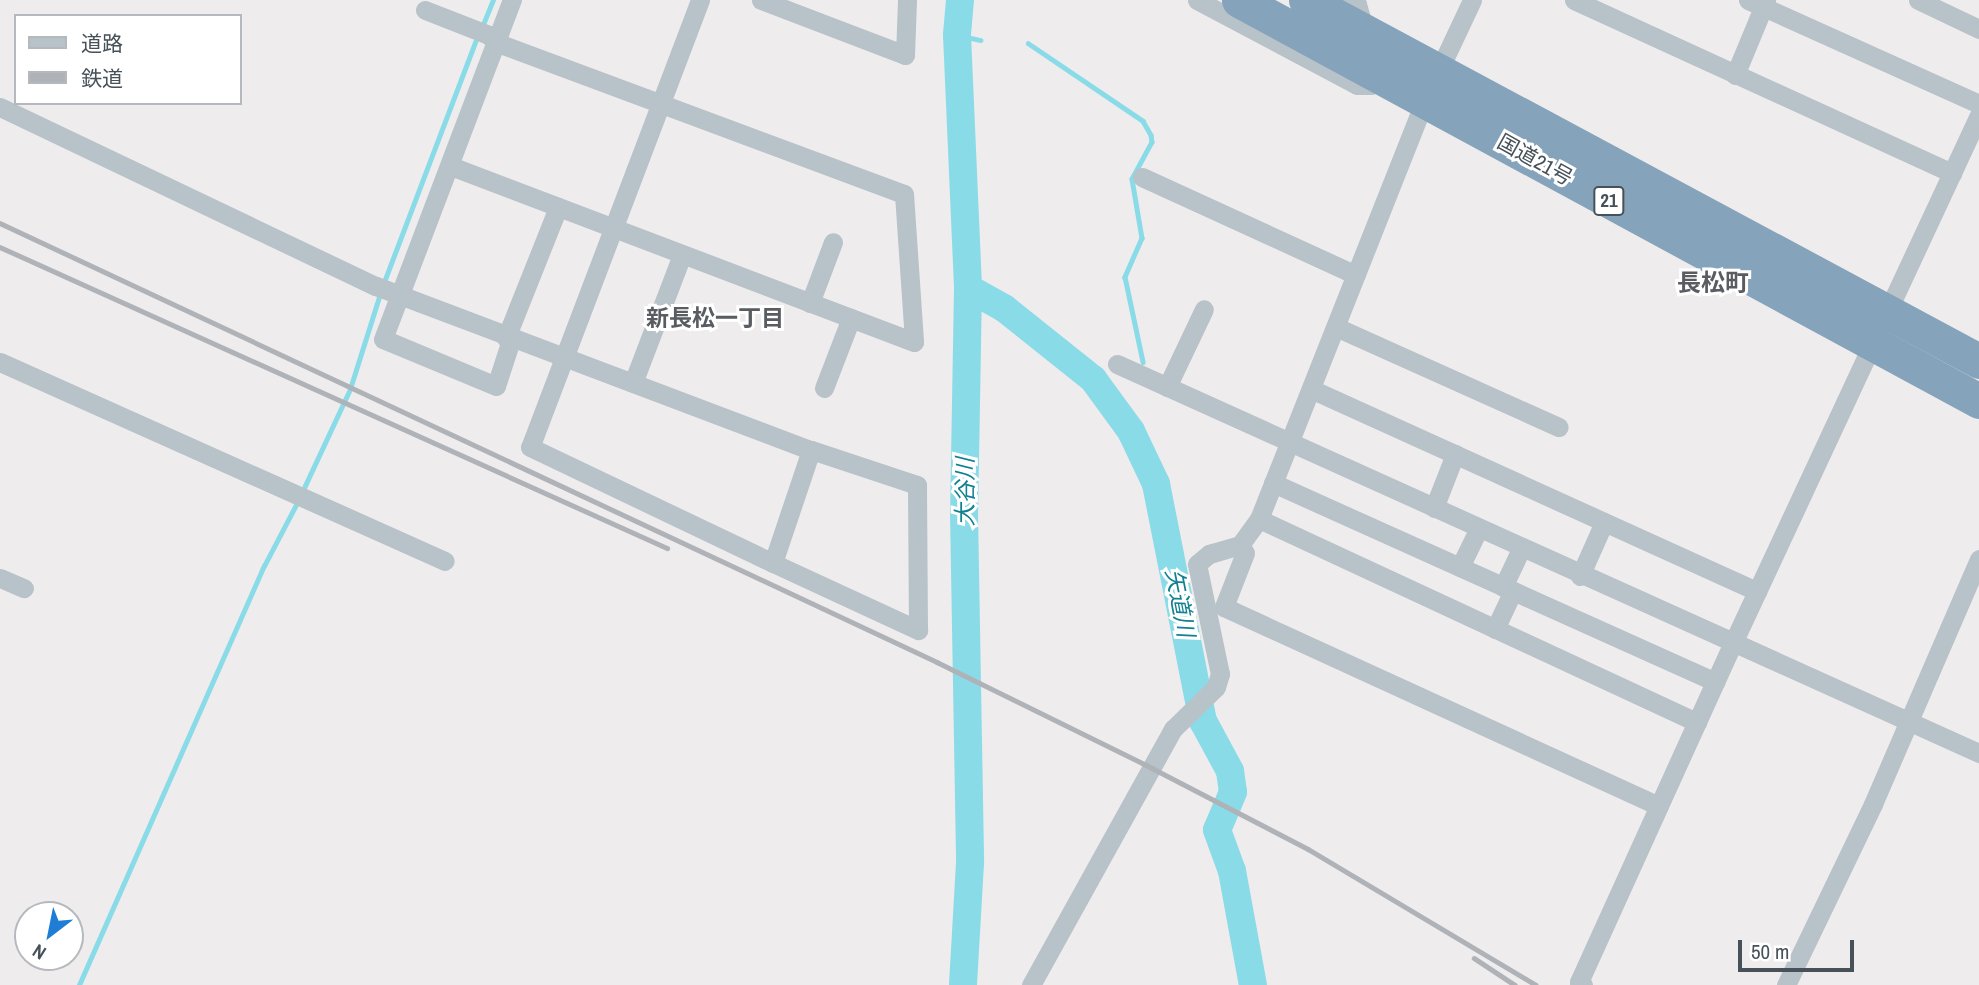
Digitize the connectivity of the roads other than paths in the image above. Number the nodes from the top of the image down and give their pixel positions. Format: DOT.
graph roads {
  1 [pos="512,0"];
  2 [pos="700,0"];
  3 [pos="761,0"];
  4 [pos="907,0"];
  5 [pos="1197,0"];
  6 [pos="1239,0"];
  7 [pos="1306,0"];
  8 [pos="1350,0"];
  9 [pos="1472,0"];
  10 [pos="1574,0"];
  11 [pos="1918,0"];
  12 [pos="1759,2"];
  13 [pos="425,10"];
  14 [pos="1979,29"];
  15 [pos="1366,33"];
  16 [pos="486,35"];
  17 [pos="1735,75"];
  18 [pos="1380,77"];
  19 [pos="1432,84"];
  20 [pos="658,104"];
  21 [pos="1979,104"];
  22 [pos="0,107"];
  23 [pos="1979,115"];
  24 [pos="450,166"];
  25 [pos="1952,173"];
  26 [pos="1142,177"];
  27 [pos="558,207"];
  28 [pos="614,229"];
  29 [pos="833,242"];
  30 [pos="682,254"];
  31 [pos="1356,275"];
  32 [pos="390,291"];
  33 [pos="810,303"];
  34 [pos="1204,309"];
  35 [pos="1886,313"];
  36 [pos="851,318"];
  37 [pos="1336,327"];
  38 [pos="509,339"];
  39 [pos="1873,347"];
  40 [pos="563,356"];
  41 [pos="1979,360"];
  42 [pos="0,362"];
  43 [pos="1116,364"];
  44 [pos="633,383"];
  45 [pos="1167,387"];
  46 [pos="824,388"];
  47 [pos="1311,389"];
  48 [pos="1979,401"];
  49 [pos="1559,427"];
  50 [pos="1289,443"];
  51 [pos="811,450"];
  52 [pos="1455,454"];
  53 [pos="1273,483"];
  54 [pos="1434,508"];
  55 [pos="1259,519"];
  56 [pos="1604,522"];
  57 [pos="1478,530"];
  58 [pos="1240,544"];
  59 [pos="1521,549"];
  60 [pos="1979,559"];
  61 [pos="445,561"];
  62 [pos="773,563"];
  63 [pos="1460,567"];
  64 [pos="1580,576"];
  65 [pos="0,578"];
  66 [pos="24,588"];
  67 [pos="1508,589"];
  68 [pos="1757,591"];
  69 [pos="1495,629"];
  70 [pos="1733,643"];
  71 [pos="1715,682"];
  72 [pos="1906,720"];
  73 [pos="1697,722"];
  74 [pos="1979,753"];
  75 [pos="1659,806"];
  76 [pos="1031,985"];
  77 [pos="1583,985"];
  78 [pos="1786,985"];
  1 -- 16 [label="street"];
  2 -- 20 [label="street"];
  3 -- 4 [label="street"];
  5 -- 18 [label="street"];
  6 -- 18 [label="highway, 国道21号 / 21"];
  7 -- 15 [label="highway, 国道21号 / 21"];
  8 -- 15 [label="street"];
  9 -- 19 [label="street"];
  10 -- 17 [label="street"];
  11 -- 14 [label="street"];
  12 -- 17 [label="street"];
  12 -- 21 [label="street"];
  13 -- 16 [label="street"];
  15 -- 19 [label="highway, 国道21号 / 21"];
  16 -- 20 [label="street"];
  16 -- 24 [label="street"];
  17 -- 25 [label="street"];
  18 -- 19 [label="highway, 国道21号 / 21"];
  19 -- 31 [label="street"];
  19 -- 35 [label="highway, 国道21号 / 21"];
  19 -- 39 [label="highway, 国道21号 / 21"];
  20 -- 28 [label="street"];
  20 -- 36 [label="street"];
  22 -- 32 [label="street"];
  23 -- 25 [label="street"];
  24 -- 27 [label="street"];
  24 -- 32 [label="street"];
  25 -- 35 [label="street"];
  26 -- 31 [label="street"];
  27 -- 28 [label="street"];
  27 -- 38 [label="street"];
  28 -- 30 [label="street"];
  28 -- 40 [label="street"];
  29 -- 33 [label="street"];
  30 -- 33 [label="street"];
  30 -- 44 [label="street"];
  31 -- 37 [label="street"];
  32 -- 38 [label="street"];
  32 -- 38 [label="street"];
  33 -- 36 [label="street"];
  34 -- 45 [label="street"];
  35 -- 39 [label="street"];
  35 -- 41 [label="highway, 国道21号 / 21"];
  36 -- 46 [label="street"];
  37 -- 47 [label="street"];
  37 -- 49 [label="street"];
  38 -- 40 [label="street"];
  39 -- 48 [label="highway, 国道21号 / 21"];
  39 -- 68 [label="street"];
  40 -- 44 [label="street"];
  40 -- 62 [label="street"];
  42 -- 61 [label="street"];
  43 -- 45 [label="street"];
  44 -- 51 [label="street"];
  45 -- 50 [label="street"];
  47 -- 50 [label="street"];
  47 -- 52 [label="street"];
  50 -- 53 [label="street"];
  50 -- 54 [label="street"];
  51 -- 62 [label="street"];
  51 -- 62 [label="street"];
  52 -- 54 [label="street"];
  52 -- 56 [label="street"];
  53 -- 55 [label="street"];
  53 -- 63 [label="street"];
  54 -- 57 [label="street"];
  55 -- 58 [label="street"];
  55 -- 69 [label="street"];
  56 -- 64 [label="street"];
  56 -- 68 [label="street"];
  57 -- 59 [label="street"];
  57 -- 63 [label="street"];
  58 -- 75 [label="street"];
  58 -- 76 [label="street"];
  59 -- 64 [label="street"];
  59 -- 67 [label="street"];
  60 -- 72 [label="street"];
  63 -- 67 [label="street"];
  64 -- 70 [label="street"];
  65 -- 66 [label="street"];
  67 -- 69 [label="street"];
  67 -- 71 [label="street"];
  68 -- 70 [label="street"];
  69 -- 73 [label="street"];
  70 -- 71 [label="street"];
  70 -- 72 [label="street"];
  71 -- 73 [label="street"];
  72 -- 74 [label="street"];
  72 -- 78 [label="street"];
  73 -- 75 [label="street"];
  75 -- 77 [label="street"];
}
